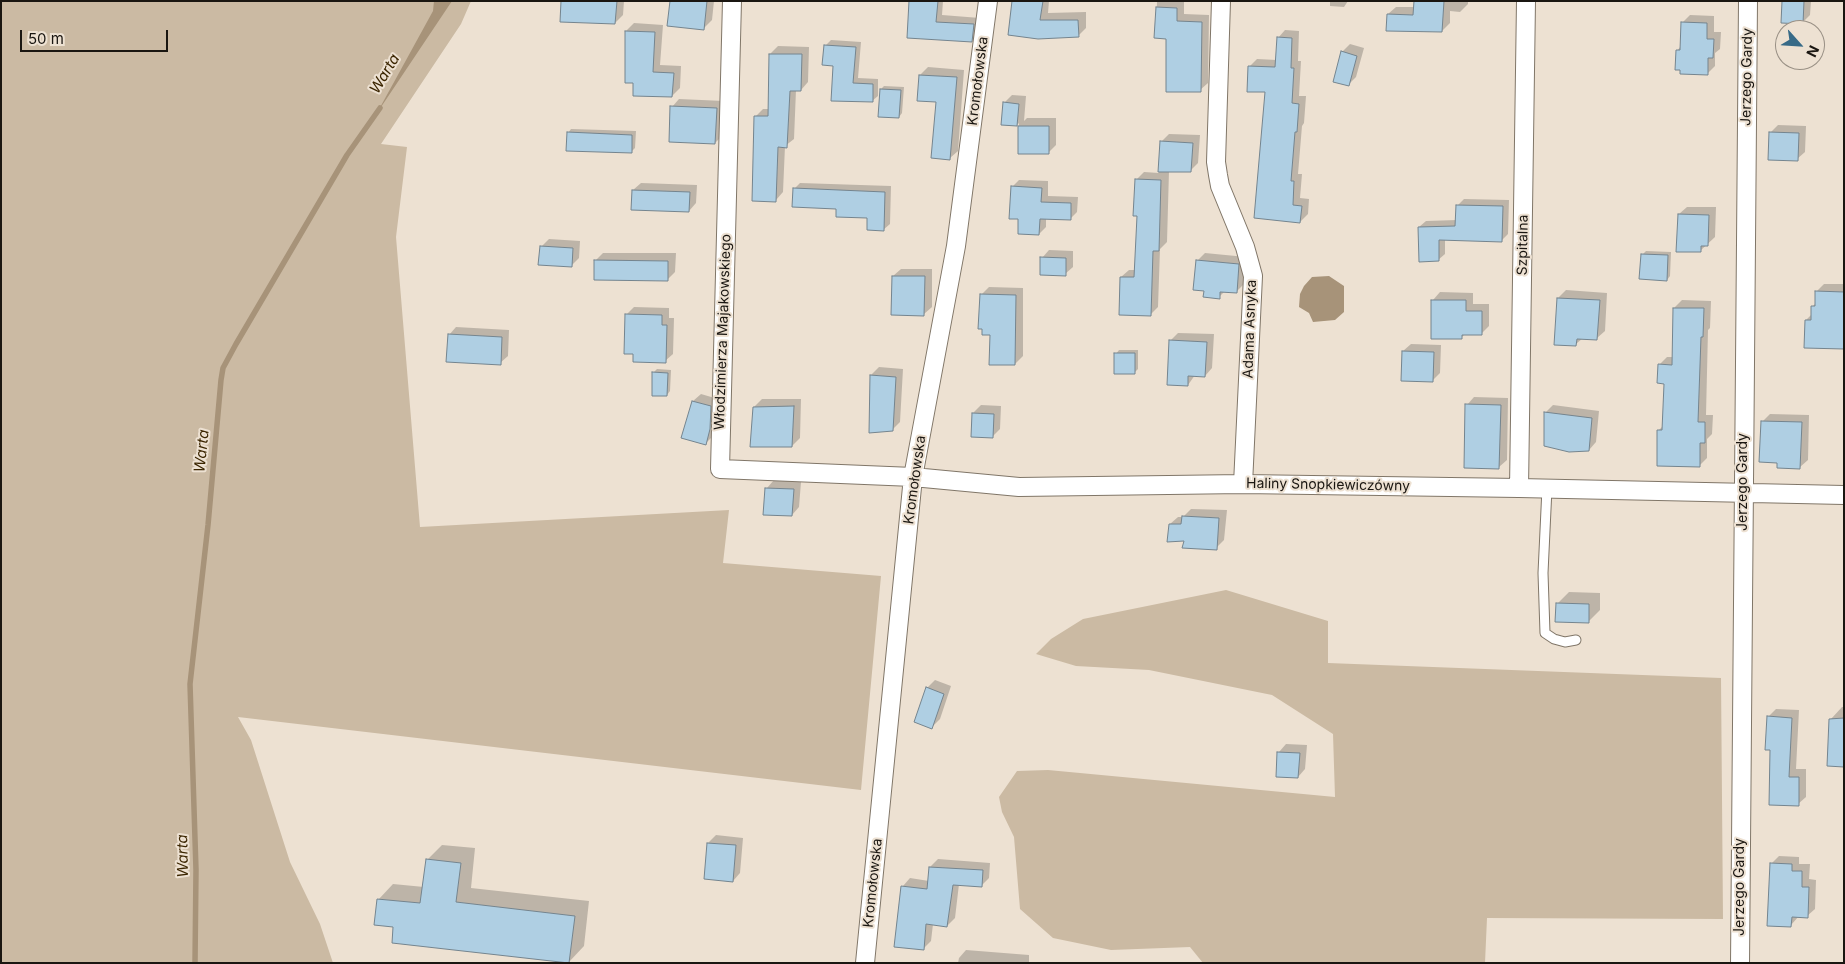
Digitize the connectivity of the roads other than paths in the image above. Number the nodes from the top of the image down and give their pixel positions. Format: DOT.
graph roads {
  1 [pos="732,1"];
  2 [pos="988,1"];
  3 [pos="1221,1"];
  4 [pos="1526,1"];
  5 [pos="1748,1"];
  6 [pos="913,478"];
  7 [pos="1243,484"];
  8 [pos="1519,488"];
  9 [pos="1547,488"];
  10 [pos="1743,493"];
  11 [pos="1844,496"];
  12 [pos="1576,640"];
  13 [pos="865,963"];
  14 [pos="1740,963"];
  1 -- 6 [label="street, Włodzimierza Majakowskiego"];
  2 -- 6 [label="street, Kromołowska"];
  3 -- 7 [label="street, Adama Asnyka"];
  4 -- 8 [label="street, Szpitalna"];
  5 -- 10 [label="street, Jerzego Gardy"];
  6 -- 7 [label="street, Haliny Snopkiewiczówny"];
  6 -- 13 [label="street, Kromołowska"];
  7 -- 8 [label="street, Haliny Snopkiewiczówny"];
  8 -- 9 [label="street, Haliny Snopkiewiczówny"];
  9 -- 10 [label="street, Haliny Snopkiewiczówny"];
  9 -- 12 [label="lane"];
  10 -- 11 [label="street, Haliny Snopkiewiczówny"];
  10 -- 14 [label="street, Jerzego Gardy"];
}
